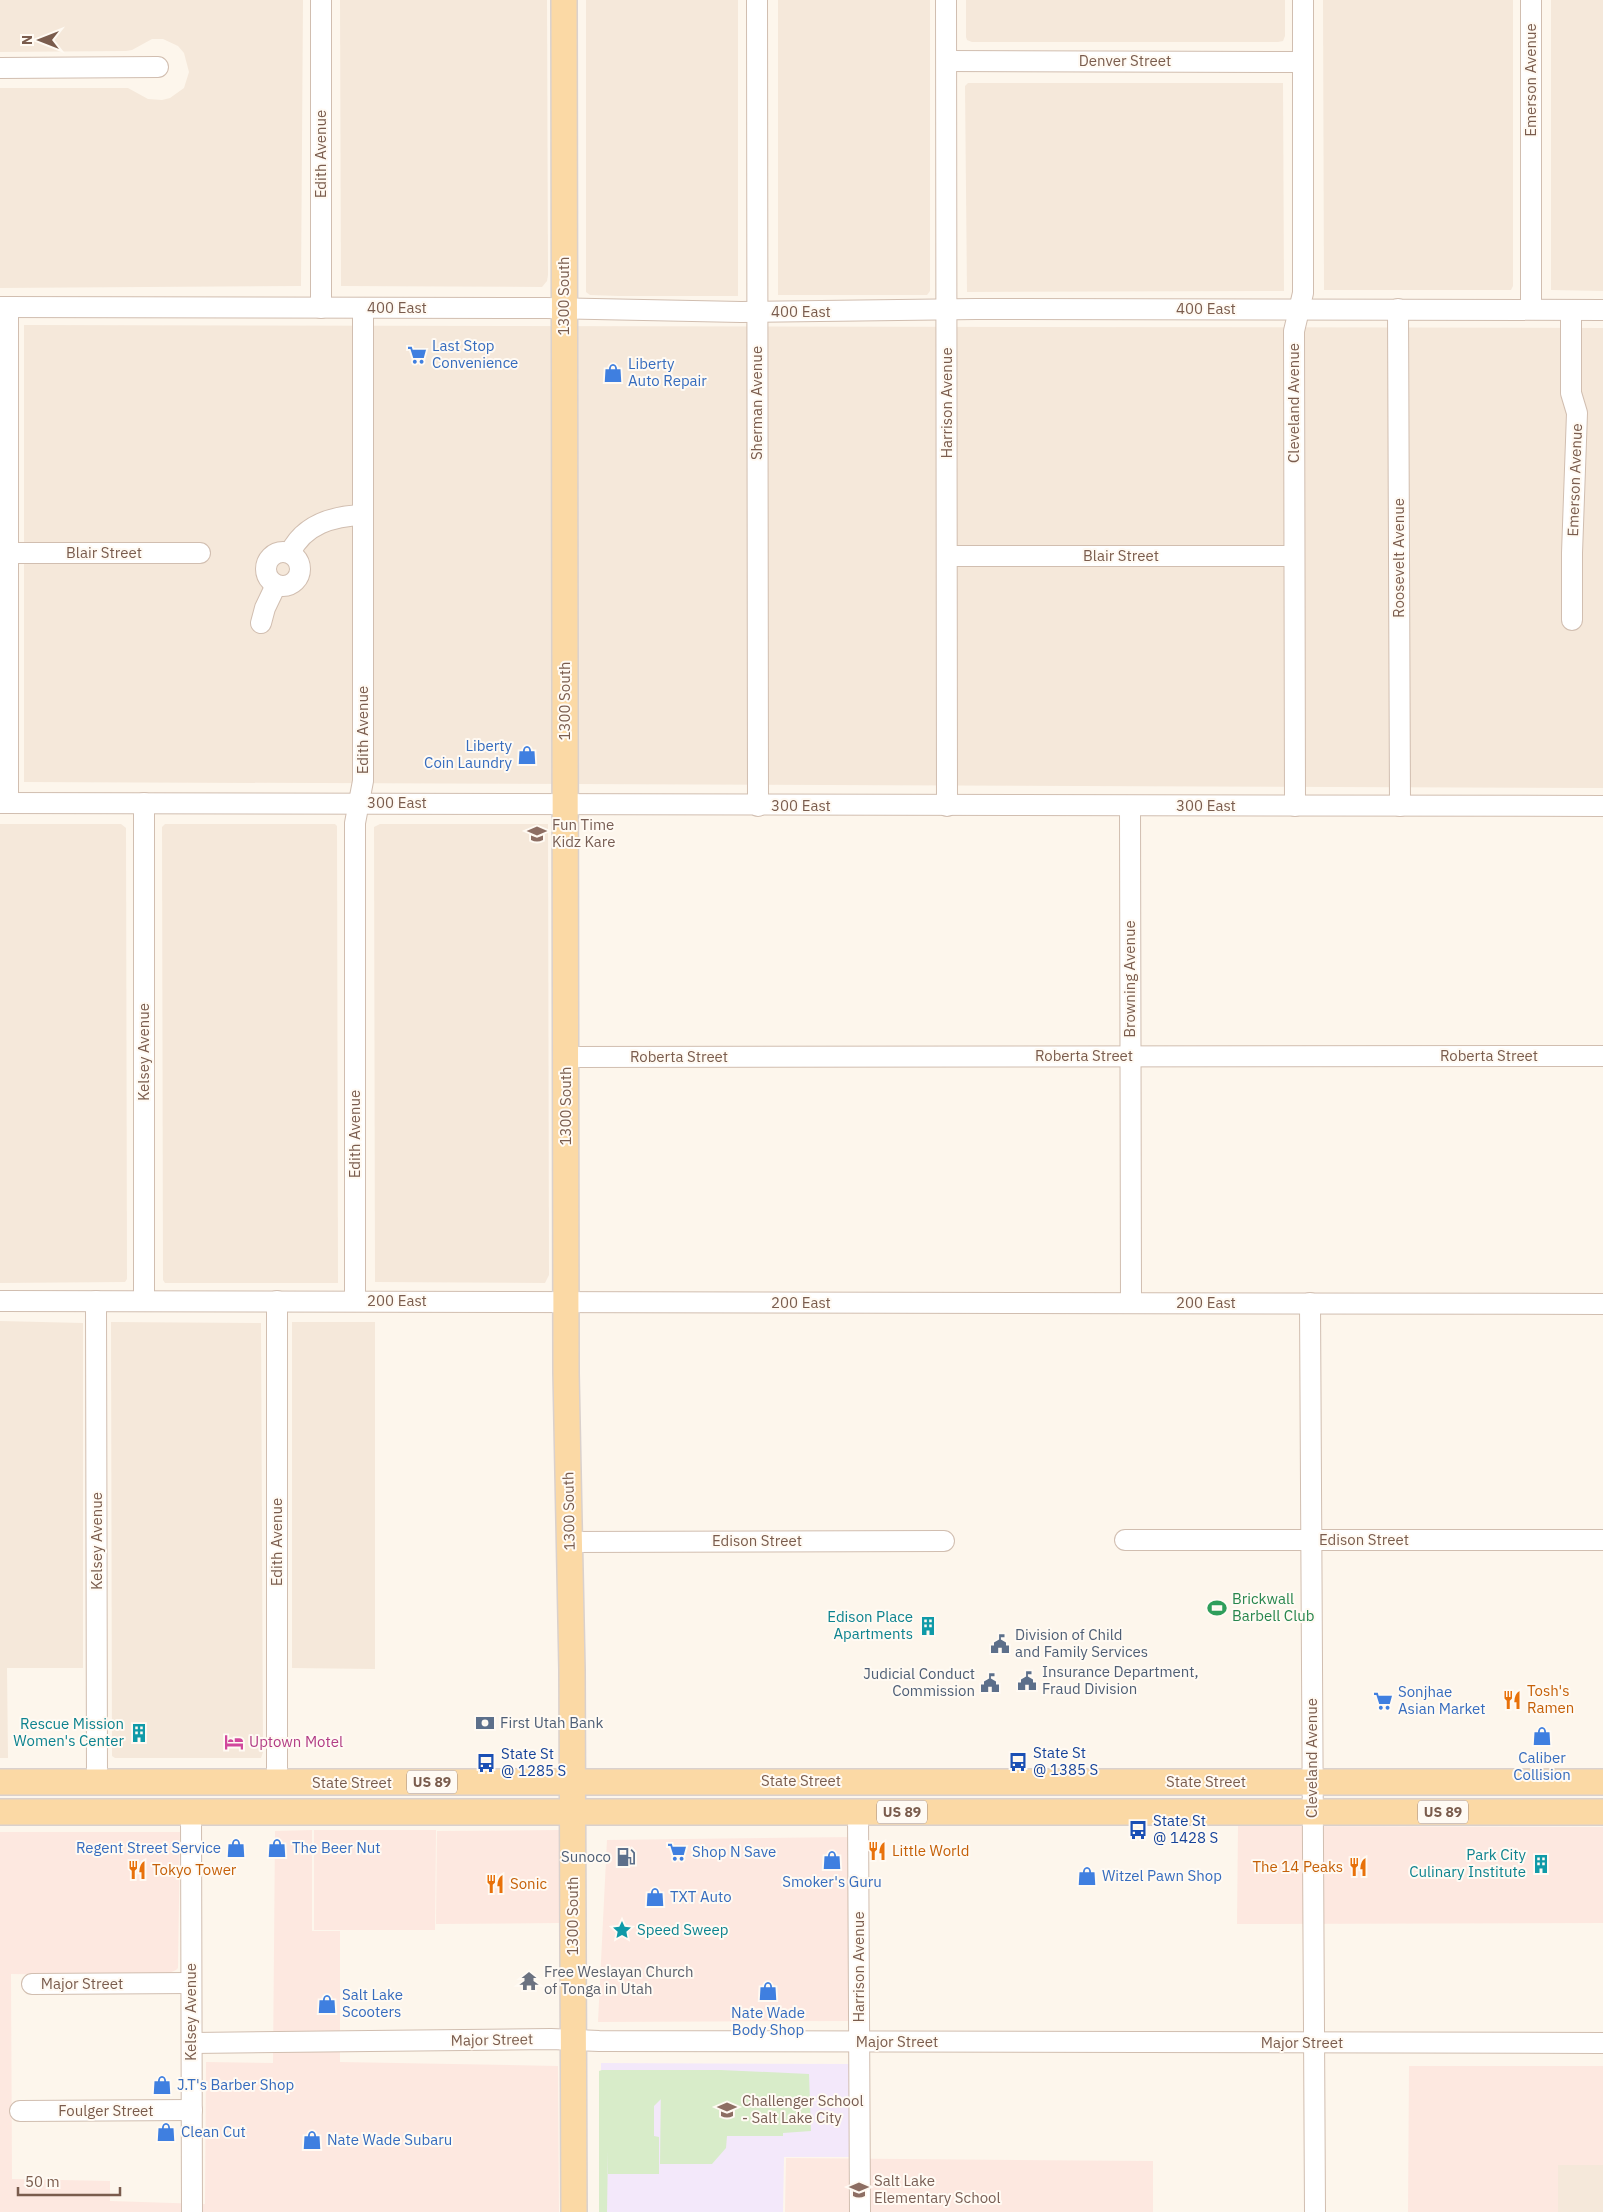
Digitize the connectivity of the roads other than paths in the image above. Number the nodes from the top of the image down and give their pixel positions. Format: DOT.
graph roads {
  1 [pos="321,0"];
  2 [pos="564,0"];
  3 [pos="757,0"];
  4 [pos="946,0"];
  5 [pos="1303,0"];
  6 [pos="1531,0"];
  7 [pos="946,61"];
  8 [pos="1303,62"];
  9 [pos="158,67"];
  10 [pos="0,68"];
  11 [pos="4,308"];
  12 [pos="321,308"];
  13 [pos="363,308"];
  14 [pos="564,309"];
  15 [pos="1299,309"];
  16 [pos="1398,309"];
  17 [pos="1531,309"];
  18 [pos="1571,310"];
  19 [pos="1603,310"];
  20 [pos="947,311"];
  21 [pos="757,312"];
  22 [pos="363,514"];
  23 [pos="8,553"];
  24 [pos="200,553"];
  25 [pos="947,556"];
  26 [pos="1294,556"];
  27 [pos="1572,620"];
  28 [pos="261,623"];
  29 [pos="4,803"];
  30 [pos="144,803"];
  31 [pos="359,803"];
  32 [pos="566,803"];
  33 [pos="758,806"];
  34 [pos="947,806"];
  35 [pos="1130,806"];
  36 [pos="1295,806"];
  37 [pos="1400,806"];
  38 [pos="1603,806"];
  39 [pos="1130,1056"];
  40 [pos="1603,1056"];
  41 [pos="566,1057"];
  42 [pos="0,1301"];
  43 [pos="96,1301"];
  44 [pos="144,1301"];
  45 [pos="278,1301"];
  46 [pos="356,1301"];
  47 [pos="566,1301"];
  48 [pos="1131,1303"];
  49 [pos="1310,1303"];
  50 [pos="1603,1304"];
  51 [pos="944,1540"];
  52 [pos="1126,1540"];
  53 [pos="1311,1540"];
  54 [pos="1603,1540"];
  55 [pos="570,1542"];
  56 [pos="572,1781"];
  57 [pos="0,1782"];
  58 [pos="97,1782"];
  59 [pos="233,1782"];
  60 [pos="1313,1782"];
  61 [pos="1603,1782"];
  62 [pos="277,1783"];
  63 [pos="0,1812"];
  64 [pos="191,1812"];
  65 [pos="572,1812"];
  66 [pos="858,1812"];
  67 [pos="1603,1812"];
  68 [pos="34,1813"];
  69 [pos="1313,1813"];
  70 [pos="191,1983"];
  71 [pos="32,1984"];
  72 [pos="574,2040"];
  73 [pos="859,2042"];
  74 [pos="192,2043"];
  75 [pos="1314,2043"];
  76 [pos="1603,2043"];
  77 [pos="192,2110"];
  78 [pos="20,2112"];
  79 [pos="192,2212"];
  80 [pos="574,2212"];
  81 [pos="860,2212"];
  82 [pos="1315,2212"];
  1 -- 12 [label="street, Edith Avenue"];
  2 -- 14 [label="main road, 1300 South"];
  3 -- 21 [label="street, Sherman Avenue"];
  4 -- 7 [label="street, Harrison Avenue"];
  5 -- 8 [label="street, Cleveland Avenue"];
  6 -- 17 [label="street, Emerson Avenue"];
  7 -- 8 [label="street, Denver Street"];
  7 -- 20 [label="street, Harrison Avenue"];
  8 -- 15 [label="street, Cleveland Avenue"];
  9 -- 10 [label="street"];
  11 -- 12 [label="street, 400 East"];
  11 -- 23 [label="street"];
  12 -- 13 [label="street, 400 East"];
  13 -- 14 [label="street, 400 East"];
  13 -- 22 [label="street, Edith Avenue"];
  14 -- 21 [label="street, 400 East"];
  14 -- 32 [label="main road, 1300 South"];
  15 -- 16 [label="street, 400 East"];
  15 -- 20 [label="street, 400 East"];
  15 -- 26 [label="street, Cleveland Avenue"];
  16 -- 17 [label="street, 400 East"];
  16 -- 37 [label="street, Roosevelt Avenue"];
  17 -- 18 [label="street, 400 East"];
  18 -- 19 [label="street, 400 East"];
  18 -- 27 [label="street, Emerson Avenue"];
  20 -- 21 [label="street, 400 East"];
  20 -- 25 [label="street, Harrison Avenue"];
  21 -- 33 [label="street, Sherman Avenue"];
  22 -- 28 [label="street"];
  22 -- 31 [label="street, Edith Avenue"];
  23 -- 24 [label="street, Blair Street"];
  23 -- 29 [label="street"];
  25 -- 26 [label="street, Blair Street"];
  25 -- 34 [label="street, Harrison Avenue"];
  26 -- 36 [label="street, Cleveland Avenue"];
  29 -- 30 [label="street, 300 East"];
  30 -- 31 [label="street, 300 East"];
  30 -- 44 [label="street, Kelsey Avenue"];
  31 -- 32 [label="street, 300 East"];
  31 -- 46 [label="street, Edith Avenue"];
  32 -- 33 [label="street, 300 East"];
  32 -- 41 [label="main road, 1300 South"];
  33 -- 34 [label="street, 300 East"];
  34 -- 35 [label="street, 300 East"];
  35 -- 36 [label="street, 300 East"];
  35 -- 39 [label="street, Browning Avenue"];
  36 -- 37 [label="street, 300 East"];
  37 -- 38 [label="street, 300 East"];
  39 -- 40 [label="street, Roberta Street"];
  39 -- 41 [label="street, Roberta Street"];
  39 -- 48 [label="street, Browning Avenue"];
  41 -- 47 [label="main road, 1300 South"];
  42 -- 43 [label="street, 200 East"];
  43 -- 44 [label="street, 200 East"];
  43 -- 58 [label="street, Kelsey Avenue"];
  44 -- 45 [label="street, 200 East"];
  45 -- 46 [label="street, 200 East"];
  45 -- 62 [label="street, Edith Avenue"];
  46 -- 47 [label="street, 200 East"];
  47 -- 48 [label="street, 200 East"];
  47 -- 55 [label="main road, 1300 South"];
  48 -- 49 [label="street, 200 East"];
  49 -- 50 [label="street, 200 East"];
  49 -- 53 [label="street, Cleveland Avenue"];
  51 -- 55 [label="street, Edison Street"];
  52 -- 53 [label="street, Edison Street"];
  53 -- 54 [label="street, Edison Street"];
  53 -- 60 [label="street, Cleveland Avenue"];
  55 -- 56 [label="main road, 1300 South"];
  56 -- 60 [label="main road, State Street / US 89"];
  56 -- 62 [label="main road, State Street / US 89"];
  56 -- 65 [label="main road, 1300 South"];
  57 -- 58 [label="main road, State Street / US 89"];
  58 -- 59 [label="main road, State Street / US 89"];
  58 -- 68 [label="main road"];
  59 -- 62 [label="main road, State Street / US 89"];
  59 -- 64 [label="main road"];
  60 -- 61 [label="main road, State Street / US 89"];
  60 -- 69 [label="street, Cleveland Avenue"];
  63 -- 68 [label="main road, State Street / US 89"];
  64 -- 65 [label="main road, State Street / US 89"];
  64 -- 68 [label="main road, State Street / US 89"];
  64 -- 70 [label="street, Kelsey Avenue"];
  65 -- 66 [label="main road, State Street / US 89"];
  65 -- 72 [label="main road, 1300 South"];
  66 -- 69 [label="main road, State Street / US 89"];
  66 -- 73 [label="street, Harrison Avenue"];
  67 -- 69 [label="main road, State Street / US 89"];
  69 -- 75 [label="street, Cleveland Avenue"];
  70 -- 71 [label="street, Major Street"];
  70 -- 74 [label="street, Kelsey Avenue"];
  72 -- 73 [label="street, Major Street"];
  72 -- 74 [label="street, Major Street"];
  72 -- 80 [label="main road, 1300 South"];
  73 -- 75 [label="street, Major Street"];
  73 -- 81 [label="street, Harrison Avenue"];
  74 -- 77 [label="street, Kelsey Avenue"];
  75 -- 76 [label="street, Major Street"];
  75 -- 82 [label="street, Cleveland Avenue"];
  77 -- 78 [label="street, Foulger Street"];
  77 -- 79 [label="street, Kelsey Avenue"];
}
